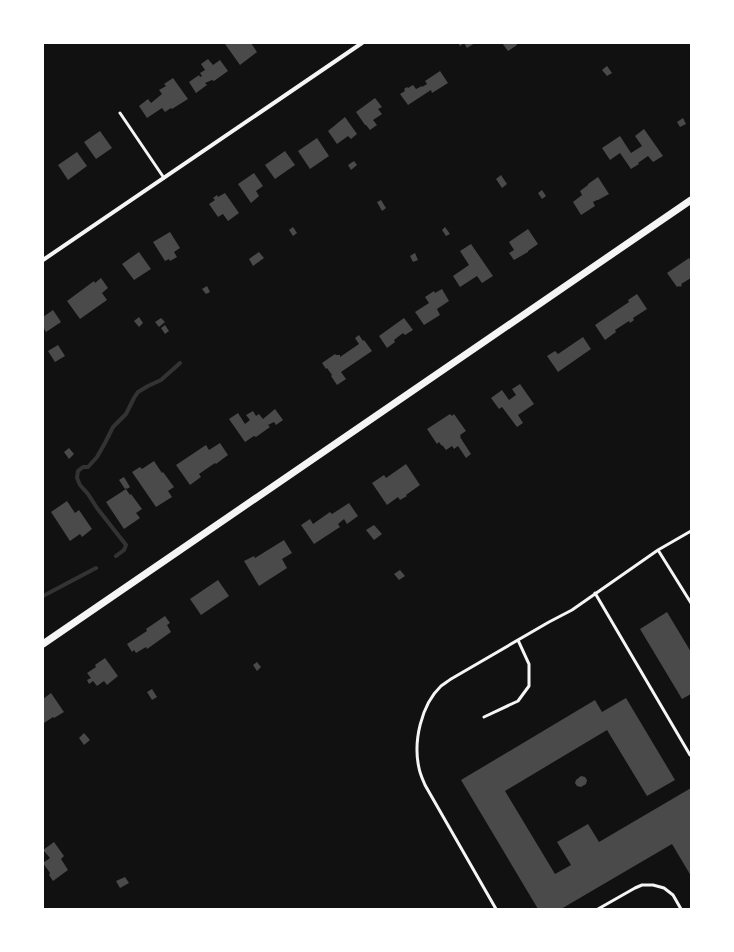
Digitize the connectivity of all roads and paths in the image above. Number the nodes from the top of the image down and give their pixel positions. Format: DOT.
graph roads {
  1 [pos="362,43"];
  2 [pos="120,113"];
  3 [pos="164,178"];
  4 [pos="691,200"];
  5 [pos="43,260"];
  6 [pos="691,531"];
  7 [pos="658,550"];
  8 [pos="595,593"];
  9 [pos="691,603"];
  10 [pos="518,640"];
  11 [pos="43,644"];
  12 [pos="484,717"];
  13 [pos="690,755"];
  14 [pos="496,909"];
  15 [pos="598,909"];
  16 [pos="681,909"];
  1 -- 3 [label="street"];
  2 -- 3 [label="lane"];
  3 -- 5 [label="street"];
  4 -- 11 [label="street"];
  6 -- 7 [label="lane"];
  7 -- 8 [label="lane"];
  7 -- 9 [label="lane"];
  8 -- 10 [label="lane"];
  8 -- 13 [label="lane"];
  10 -- 12 [label="lane"];
  10 -- 14 [label="lane"];
  15 -- 16 [label="lane"];
}
